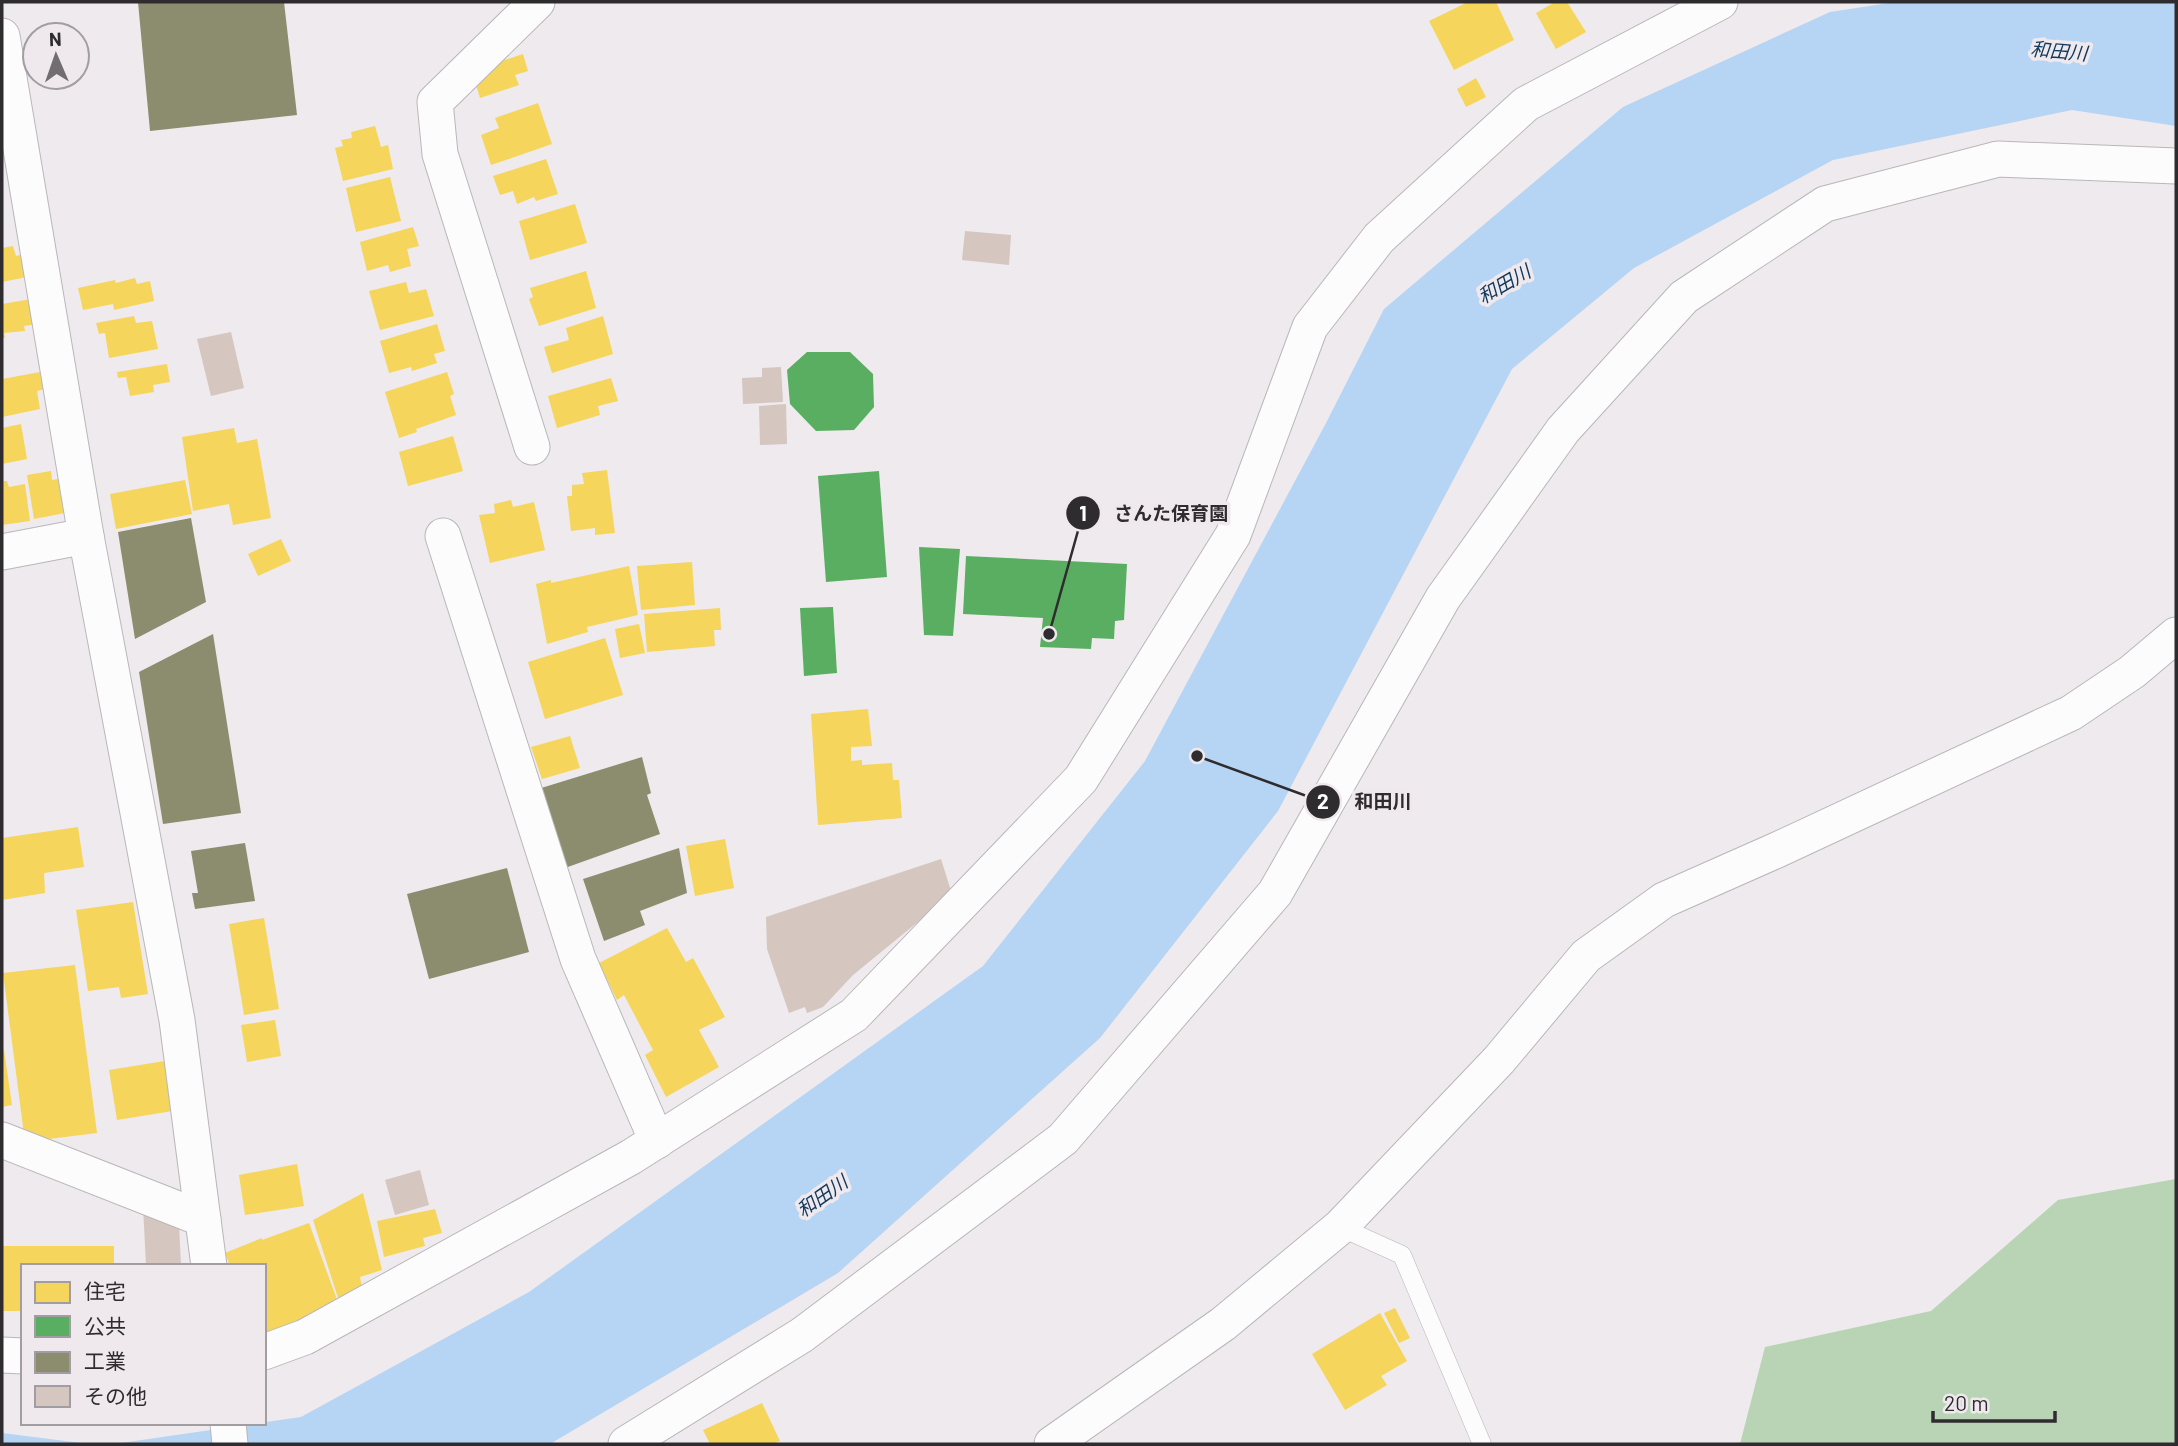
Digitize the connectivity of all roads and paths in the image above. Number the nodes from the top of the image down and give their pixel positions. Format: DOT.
graph roads {
  1 [pos="537,2"];
  2 [pos="1720,2"];
  3 [pos="2,36"];
  4 [pos="2176,166"];
  5 [pos="532,447"];
  6 [pos="86,536"];
  7 [pos="443,536"];
  8 [pos="2,552"];
  9 [pos="2176,635"];
  10 [pos="2,1140"];
  11 [pos="657,1141"];
  12 [pos="203,1219"];
  13 [pos="1340,1227"];
  14 [pos="209,1264"];
  15 [pos="266,1351"];
  16 [pos="2,1355"];
  17 [pos="21,1356"];
  18 [pos="228,1425"];
  19 [pos="230,1444"];
  20 [pos="625,1444"];
  21 [pos="1052,1444"];
  22 [pos="1482,1444"];
  1 -- 5 [label="street"];
  2 -- 11 [label="street"];
  3 -- 6 [label="street"];
  4 -- 20 [label="street"];
  6 -- 8 [label="street"];
  6 -- 12 [label="street"];
  7 -- 11 [label="street"];
  9 -- 13 [label="street"];
  10 -- 12 [label="street"];
  11 -- 15 [label="street"];
  12 -- 14 [label="street"];
  13 -- 21 [label="street"];
  13 -- 22 [label="lane"];
  16 -- 17 [label="street"];
  18 -- 19 [label="street"];
}
